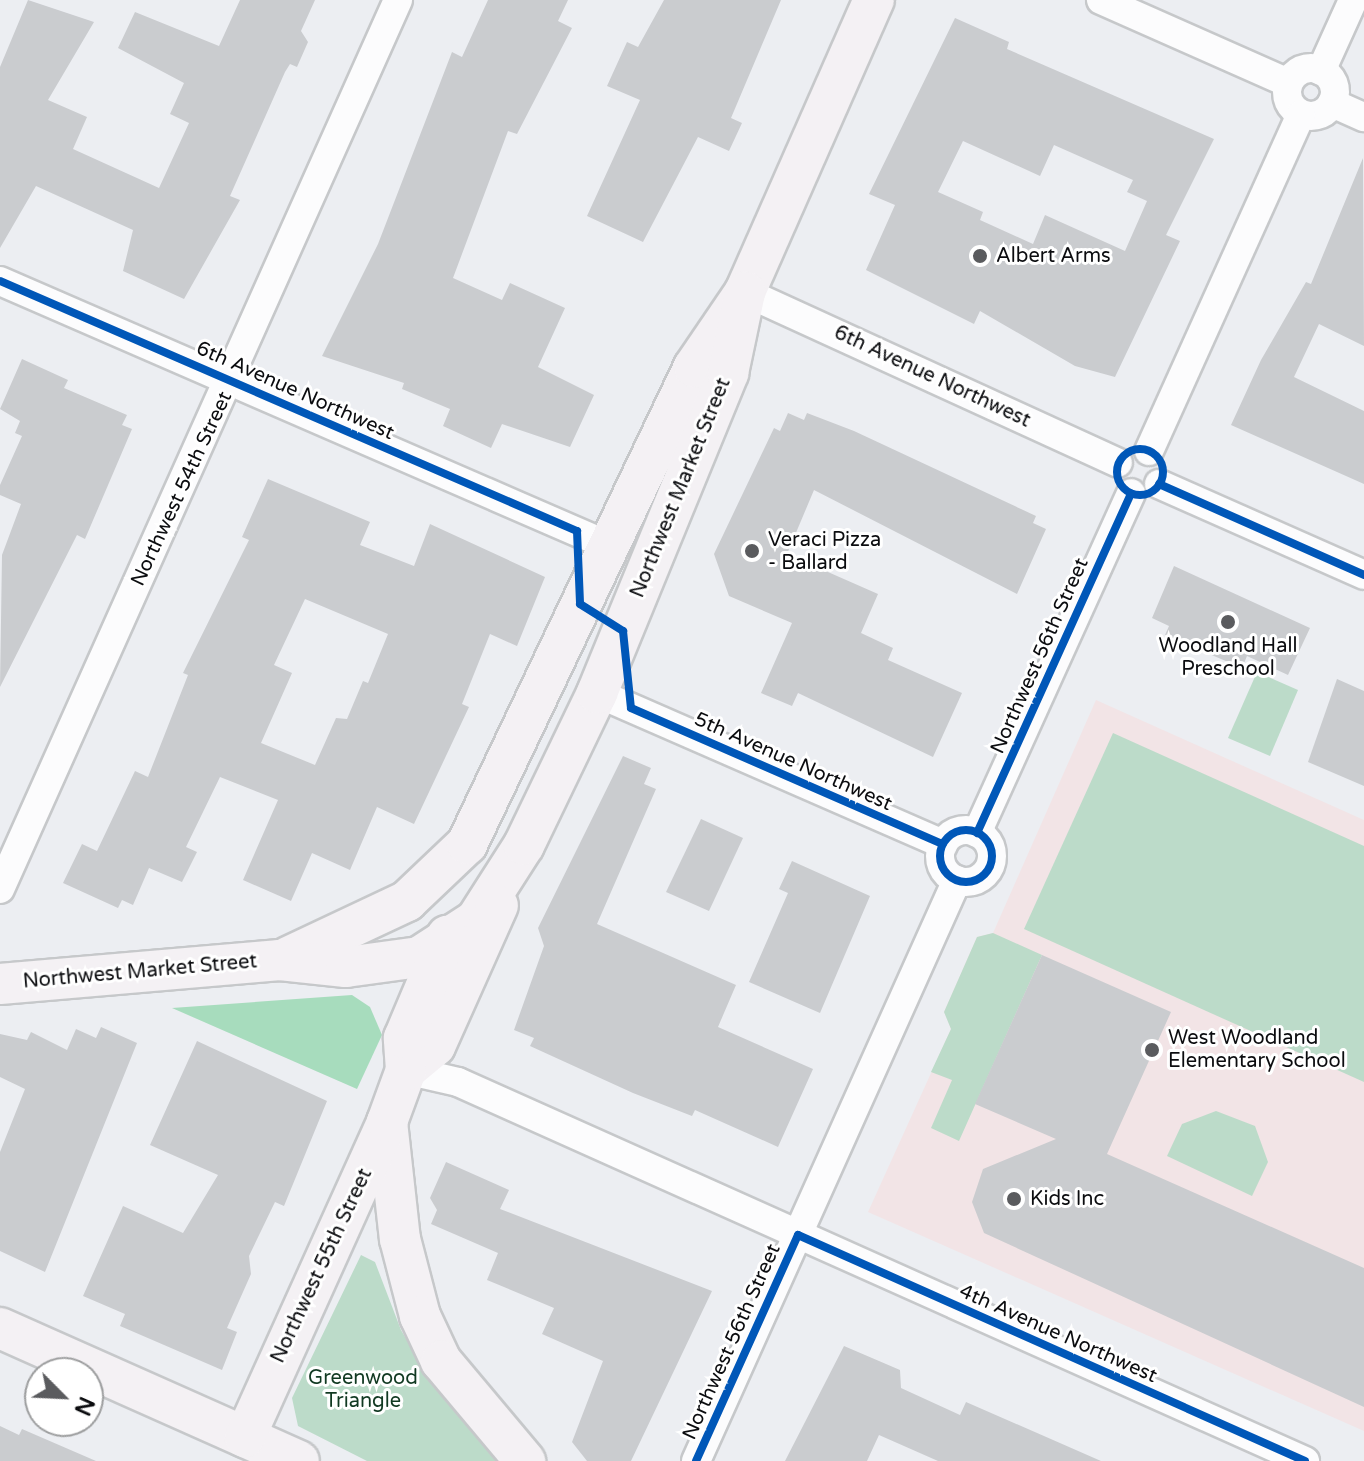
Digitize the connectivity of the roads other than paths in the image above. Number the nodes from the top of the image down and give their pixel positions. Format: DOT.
graph roads {
  1 [pos="398,0"];
  2 [pos="874,0"];
  3 [pos="1101,0"];
  4 [pos="1353,0"];
  5 [pos="1321,71"];
  6 [pos="1288,83"];
  7 [pos="1332,103"];
  8 [pos="1301,115"];
  9 [pos="1364,117"];
  10 [pos="0,281"];
  11 [pos="745,292"];
  12 [pos="232,380"];
  13 [pos="1149,451"];
  14 [pos="1118,463"];
  15 [pos="1159,484"];
  16 [pos="1131,493"];
  17 [pos="605,544"];
  18 [pos="1364,575"];
  19 [pos="597,693"];
  20 [pos="517,749"];
  21 [pos="977,833"];
  22 [pos="943,844"];
  23 [pos="524,845"];
  24 [pos="957,880"];
  25 [pos="0,889"];
  26 [pos="445,940"];
  27 [pos="280,960"];
  28 [pos="0,984"];
  29 [pos="406,1070"];
  30 [pos="387,1122"];
  31 [pos="798,1235"];
  32 [pos="0,1328"];
  33 [pos="239,1449"];
  34 [pos="299,1461"];
  35 [pos="525,1461"];
  36 [pos="696,1461"];
  37 [pos="1305,1461"];
  1 -- 12 [label="street, Northwest 54th Street"];
  2 -- 11 [label="main road, Northwest Market Street"];
  3 -- 6 [label="street"];
  4 -- 5 [label="street"];
  5 -- 6 [label="street"];
  5 -- 7 [label="street"];
  6 -- 8 [label="street"];
  7 -- 8 [label="street"];
  7 -- 9 [label="street"];
  8 -- 13 [label="street"];
  10 -- 12 [label="street, 6th Avenue Northwest"];
  11 -- 14 [label="street, 6th Avenue Northwest"];
  11 -- 17 [label="main road, Northwest Market Street"];
  11 -- 19 [label="main road, Northwest Market Street"];
  12 -- 17 [label="street, 6th Avenue Northwest"];
  12 -- 25 [label="street, Northwest 54th Street"];
  13 -- 14 [label="street"];
  13 -- 15 [label="street"];
  14 -- 16 [label="street"];
  15 -- 16 [label="street"];
  15 -- 18 [label="street"];
  16 -- 21 [label="street, Northwest 56th Street"];
  17 -- 20 [label="main road, Northwest Market Street"];
  19 -- 22 [label="street, 5th Avenue Northwest"];
  19 -- 23 [label="main road, Northwest Market Street"];
  20 -- 26 [label="main road, Northwest 55th Street"];
  20 -- 27 [label="main road, Northwest Market Street"];
  21 -- 22 [label="street"];
  21 -- 24 [label="street"];
  22 -- 24 [label="street"];
  23 -- 26 [label="main road, Northwest Market Street"];
  23 -- 29 [label="main road, Northwest 55th Street"];
  24 -- 31 [label="street, Northwest 56th Street"];
  26 -- 27 [label="main road, Northwest Market Street"];
  26 -- 29 [label="main road, Northwest 55th Street"];
  27 -- 28 [label="main road, Northwest Market Street"];
  29 -- 30 [label="main road, Northwest 55th Street"];
  29 -- 31 [label="street, 4th Avenue Northwest"];
  30 -- 33 [label="main road, Northwest 55th Street"];
  30 -- 35 [label="main road"];
  31 -- 36 [label="street, Northwest 56th Street"];
  31 -- 37 [label="street, 4th Avenue Northwest"];
  32 -- 33 [label="main road"];
  33 -- 34 [label="main road"];
}
